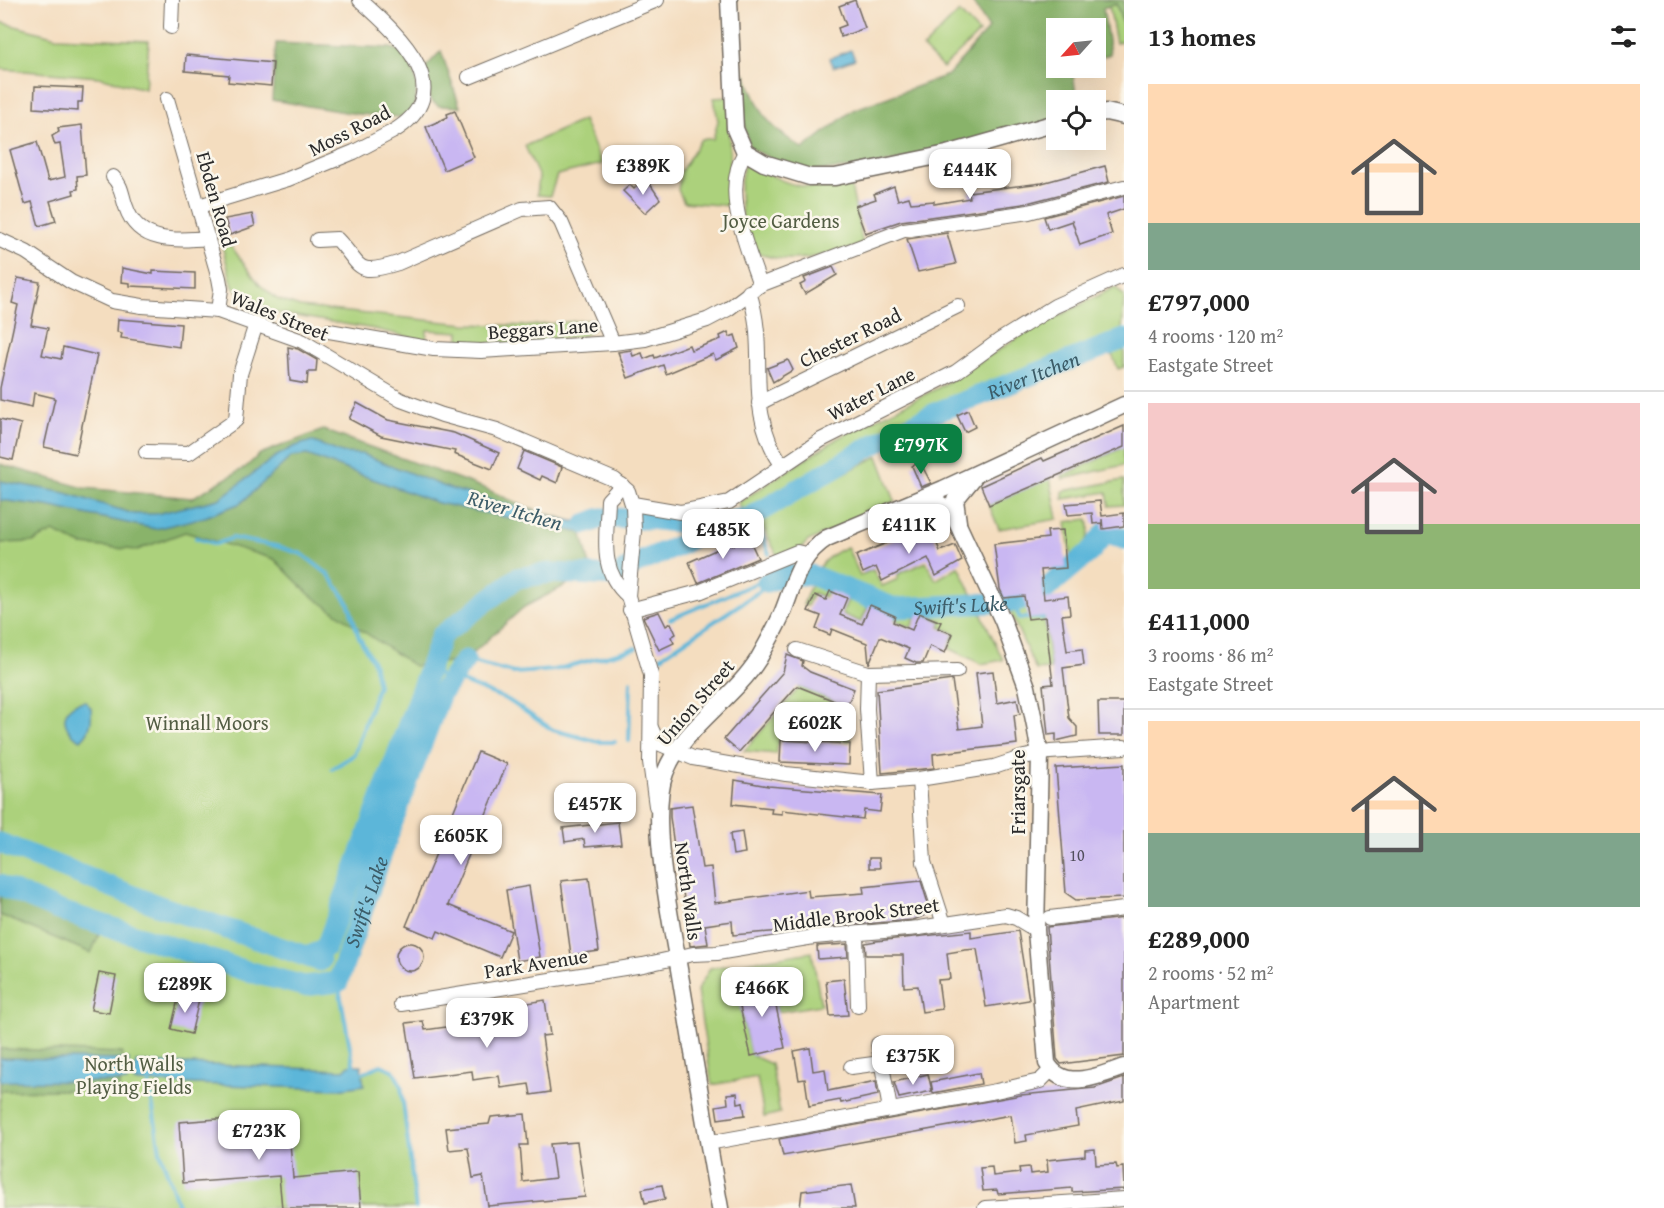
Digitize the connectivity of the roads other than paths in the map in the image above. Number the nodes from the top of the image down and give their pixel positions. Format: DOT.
graph roads {
  1 [pos="172,0"];
  2 [pos="360,0"];
  3 [pos="657,0"];
  4 [pos="729,0"];
  5 [pos="171,27"];
  6 [pos="469,77"];
  7 [pos="167,99"];
  8 [pos="1046,126"];
  9 [pos="745,152"];
  10 [pos="113,177"];
  11 [pos="1124,187"];
  12 [pos="199,206"];
  13 [pos="208,238"];
  14 [pos="0,240"];
  15 [pos="317,240"];
  16 [pos="1122,281"];
  17 [pos="755,288"];
  18 [pos="958,306"];
  19 [pos="218,311"];
  20 [pos="256,324"];
  21 [pos="329,331"];
  22 [pos="613,344"];
  23 [pos="759,403"];
  24 [pos="1124,405"];
  25 [pos="146,452"];
  26 [pos="783,465"];
  27 [pos="981,470"];
  28 [pos="622,485"];
  29 [pos="921,499"];
  30 [pos="633,506"];
  31 [pos="958,526"];
  32 [pos="803,561"];
  33 [pos="629,603"];
  34 [pos="797,651"];
  35 [pos="957,671"];
  36 [pos="868,673"];
  37 [pos="649,720"];
  38 [pos="1124,747"];
  39 [pos="676,751"];
  40 [pos="1040,755"];
  41 [pos="919,779"];
  42 [pos="872,783"];
  43 [pos="659,816"];
  44 [pos="1124,909"];
  45 [pos="1050,918"];
  46 [pos="944,924"];
  47 [pos="1036,930"];
  48 [pos="856,934"];
  49 [pos="677,958"];
  50 [pos="401,1004"];
  51 [pos="858,1006"];
  52 [pos="878,1044"];
  53 [pos="881,1063"];
  54 [pos="851,1067"];
  55 [pos="1124,1067"];
  56 [pos="1051,1070"];
  57 [pos="890,1108"];
  58 [pos="708,1143"];
  59 [pos="1124,1199"];
  60 [pos="720,1208"];
  61 [pos="985,1208"];
  1 -- 5 [label="street"];
  2 -- 12 [label="street, Moss Road"];
  3 -- 6 [label="street"];
  4 -- 9 [label="main road"];
  7 -- 12 [label="street, Ebden Road"];
  8 -- 9 [label="main road"];
  9 -- 17 [label="street"];
  10 -- 13 [label="street"];
  11 -- 17 [label="street, Beggars Lane"];
  12 -- 13 [label="street, Ebden Road"];
  13 -- 19 [label="street, Ebden Road"];
  14 -- 19 [label="street, Wales Street"];
  15 -- 22 [label="street"];
  16 -- 26 [label="street, Water Lane"];
  17 -- 22 [label="street, Beggars Lane"];
  17 -- 23 [label="street"];
  18 -- 23 [label="street, Chester Road"];
  19 -- 20 [label="street, Wales Street"];
  20 -- 25 [label="street"];
  20 -- 28 [label="street, Wales Street"];
  21 -- 22 [label="street, Beggars Lane"];
  23 -- 26 [label="street"];
  24 -- 27 [label="main road"];
  26 -- 30 [label="street, Water Lane"];
  27 -- 29 [label="main road"];
  27 -- 31 [label="main road, Friarsgate"];
  28 -- 30 [label="street"];
  28 -- 33 [label="street"];
  29 -- 31 [label="main road, Friarsgate"];
  29 -- 32 [label="main road"];
  30 -- 33 [label="street"];
  31 -- 40 [label="main road, Friarsgate"];
  32 -- 33 [label="street"];
  32 -- 39 [label="main road, Union Street"];
  33 -- 37 [label="street, North Walls"];
  34 -- 36 [label="street"];
  35 -- 36 [label="street"];
  36 -- 42 [label="street"];
  37 -- 39 [label="street"];
  37 -- 43 [label="street, North Walls"];
  38 -- 40 [label="street"];
  39 -- 42 [label="street"];
  39 -- 43 [label="main road, Union Street"];
  40 -- 41 [label="street"];
  40 -- 47 [label="main road, Friarsgate"];
  41 -- 42 [label="street"];
  41 -- 46 [label="street"];
  43 -- 49 [label="main road, North Walls"];
  44 -- 45 [label="street"];
  46 -- 47 [label="street, Middle Brook Street"];
  46 -- 48 [label="street, Middle Brook Street"];
  47 -- 56 [label="main road, Friarsgate"];
  48 -- 49 [label="street, Middle Brook Street"];
  48 -- 51 [label="street"];
  49 -- 50 [label="street, Park Avenue"];
  49 -- 58 [label="main road, North Walls"];
  52 -- 53 [label="street"];
  53 -- 54 [label="street"];
  53 -- 57 [label="street"];
  55 -- 56 [label="main road"];
  56 -- 57 [label="street"];
  57 -- 58 [label="street"];
  58 -- 60 [label="main road, North Walls"];
  59 -- 61 [label="street"];
}
